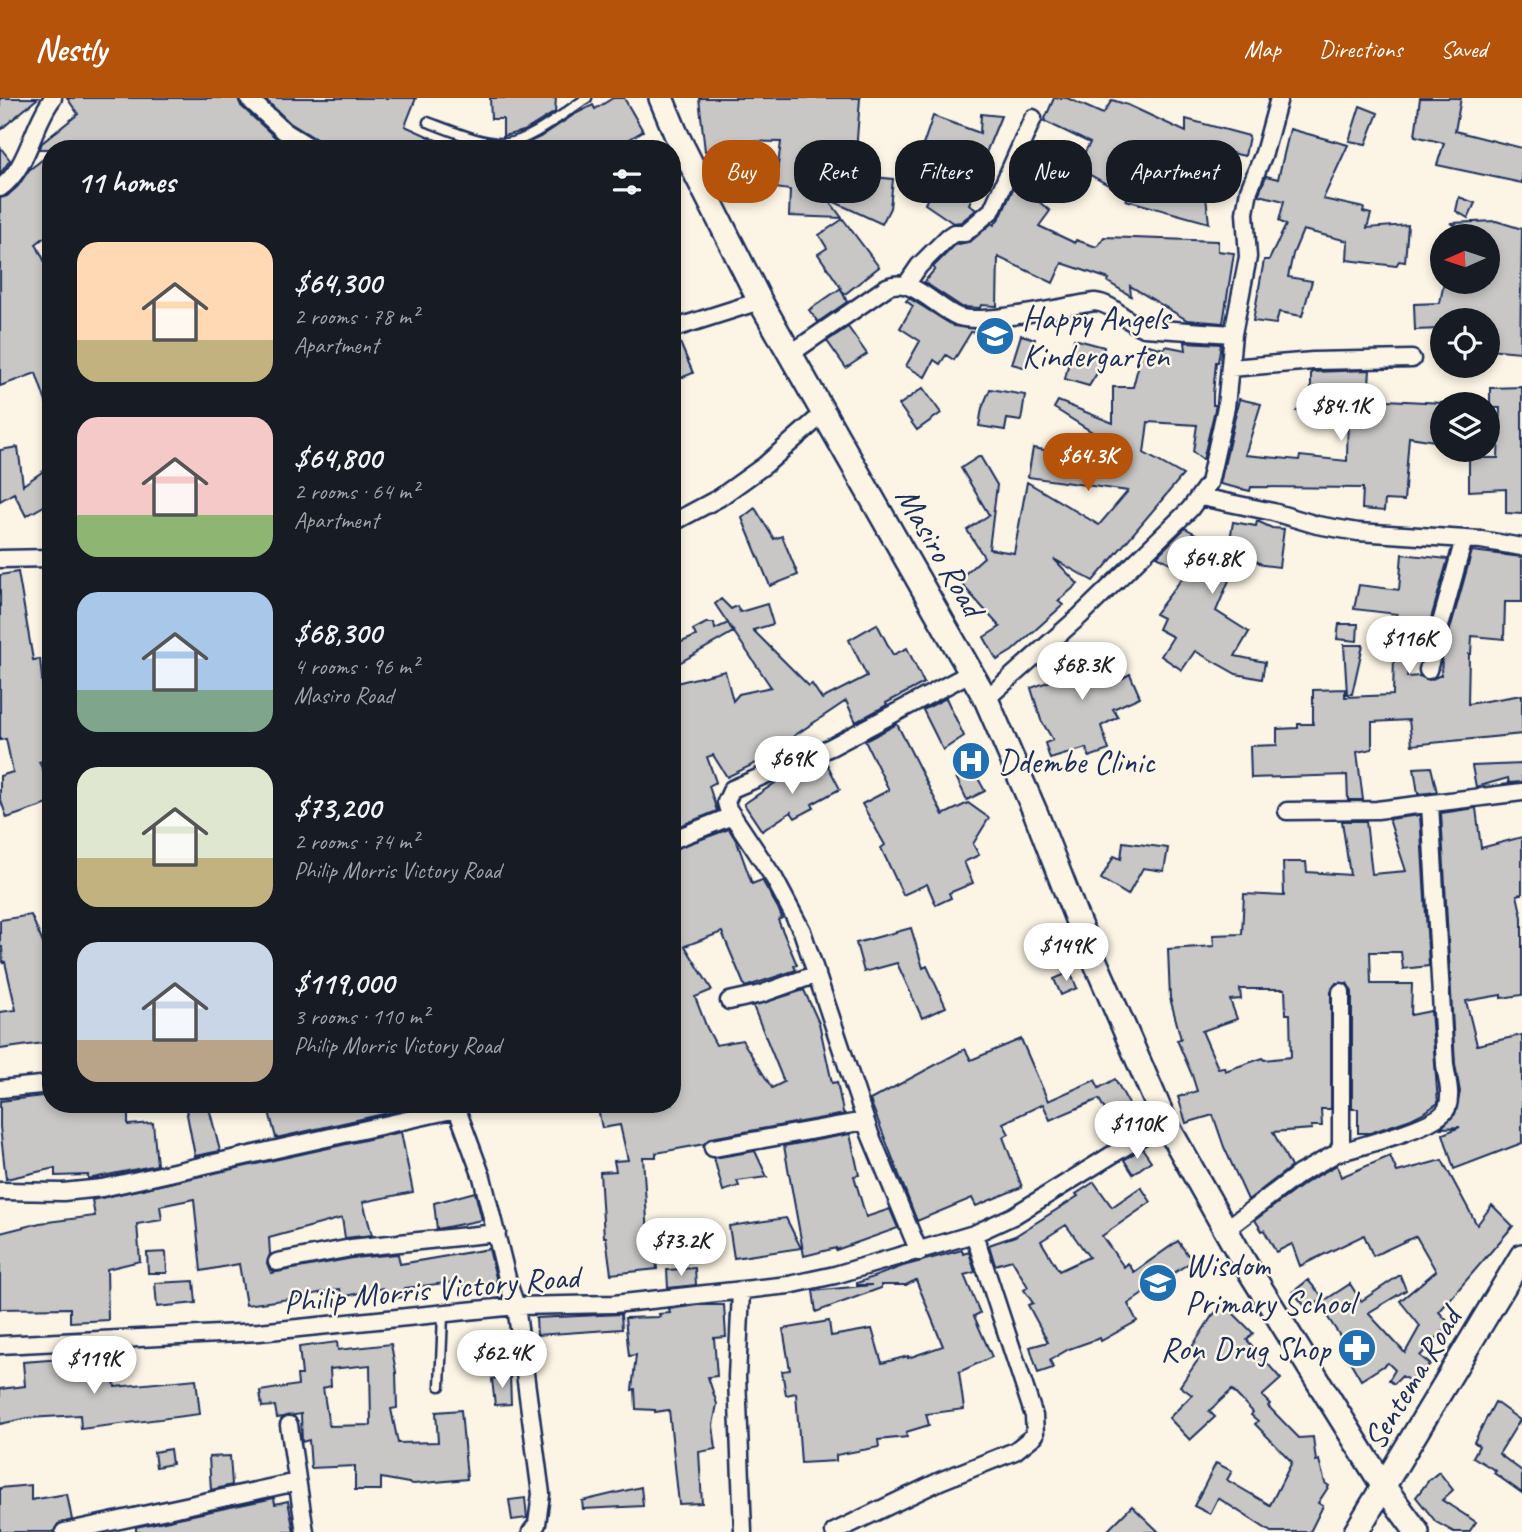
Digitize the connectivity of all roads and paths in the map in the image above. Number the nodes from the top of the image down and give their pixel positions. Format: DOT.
graph roads {
  1 [pos="53,98"];
  2 [pos="247,98"];
  3 [pos="587,98"];
  4 [pos="661,98"];
  5 [pos="1279,98"];
  6 [pos="1033,118"];
  7 [pos="428,122"];
  8 [pos="298,140"];
  9 [pos="487,140"];
  10 [pos="516,140"];
  11 [pos="679,140"];
  12 [pos="681,144"];
  13 [pos="0,188"];
  14 [pos="906,285"];
  15 [pos="760,301"];
  16 [pos="681,326"];
  17 [pos="1233,334"];
  18 [pos="790,354"];
  19 [pos="1412,359"];
  20 [pos="1231,368"];
  21 [pos="824,414"];
  22 [pos="1201,497"];
  23 [pos="681,518"];
  24 [pos="1464,539"];
  25 [pos="1522,547"];
  26 [pos="42,558"];
  27 [pos="0,559"];
  28 [pos="1428,670"];
  29 [pos="972,672"];
  30 [pos="986,699"];
  31 [pos="1522,792"];
  32 [pos="1430,804"];
  33 [pos="1287,811"];
  34 [pos="732,816"];
  35 [pos="681,836"];
  36 [pos="817,974"];
  37 [pos="1341,992"];
  38 [pos="729,1001"];
  39 [pos="42,1085"];
  40 [pos="0,1089"];
  41 [pos="425,1113"];
  42 [pos="458,1113"];
  43 [pos="865,1121"];
  44 [pos="1165,1122"];
  45 [pos="713,1148"];
  46 [pos="1337,1153"];
  47 [pos="0,1191"];
  48 [pos="1226,1230"];
  49 [pos="497,1233"];
  50 [pos="974,1234"];
  51 [pos="919,1251"];
  52 [pos="1522,1256"];
  53 [pos="277,1262"];
  54 [pos="741,1292"];
  55 [pos="516,1306"];
  56 [pos="443,1315"];
  57 [pos="0,1345"];
  58 [pos="440,1386"];
  59 [pos="289,1425"];
  60 [pos="297,1482"];
  61 [pos="1384,1487"];
  62 [pos="863,1526"];
  63 [pos="1414,1531"];
  64 [pos="64,1532"];
  65 [pos="305,1532"];
  66 [pos="531,1532"];
  67 [pos="743,1532"];
  68 [pos="834,1532"];
  69 [pos="1356,1532"];
  1 -- 13 [label="street"];
  2 -- 8 [label="street"];
  3 -- 10 [label="lane"];
  4 -- 11 [label="main road, Masiro Road"];
  5 -- 17 [label="street"];
  6 -- 14 [label="street"];
  7 -- 9 [label="lane"];
  12 -- 15 [label="main road, Masiro Road"];
  14 -- 17 [label="street"];
  14 -- 18 [label="street"];
  15 -- 16 [label="street"];
  15 -- 18 [label="main road, Masiro Road"];
  17 -- 20 [label="street"];
  18 -- 21 [label="main road, Masiro Road"];
  19 -- 20 [label="street"];
  20 -- 22 [label="street"];
  21 -- 23 [label="street"];
  21 -- 29 [label="main road, Masiro Road"];
  22 -- 24 [label="street"];
  22 -- 30 [label="street"];
  24 -- 25 [label="street"];
  24 -- 28 [label="street"];
  26 -- 27 [label="street"];
  29 -- 30 [label="main road, Masiro Road"];
  29 -- 34 [label="street"];
  30 -- 44 [label="main road, Masiro Road"];
  31 -- 32 [label="street"];
  32 -- 33 [label="street"];
  32 -- 46 [label="street"];
  34 -- 35 [label="street"];
  34 -- 36 [label="street"];
  36 -- 38 [label="street"];
  36 -- 43 [label="street"];
  37 -- 46 [label="street"];
  39 -- 40 [label="street"];
  41 -- 47 [label="street"];
  42 -- 49 [label="street"];
  43 -- 45 [label="street"];
  43 -- 51 [label="street"];
  44 -- 48 [label="main road, Masiro Road"];
  44 -- 50 [label="street, Philip Morris Victory Road"];
  46 -- 48 [label="street"];
  48 -- 61 [label="main road, Masiro Road"];
  49 -- 53 [label="street"];
  49 -- 55 [label="street"];
  50 -- 51 [label="street, Philip Morris Victory Road"];
  50 -- 62 [label="street"];
  51 -- 54 [label="street, Philip Morris Victory Road"];
  52 -- 61 [label="main road, Sentema Road"];
  54 -- 55 [label="street, Philip Morris Victory Road"];
  54 -- 67 [label="street"];
  55 -- 56 [label="street, Philip Morris Victory Road"];
  55 -- 66 [label="street"];
  56 -- 57 [label="street, Philip Morris Victory Road"];
  56 -- 58 [label="lane"];
  59 -- 60 [label="street"];
  60 -- 64 [label="street"];
  60 -- 65 [label="street"];
  61 -- 63 [label="main road, Masiro Road"];
  61 -- 69 [label="main road, Sentema Road"];
  62 -- 68 [label="street"];
}
